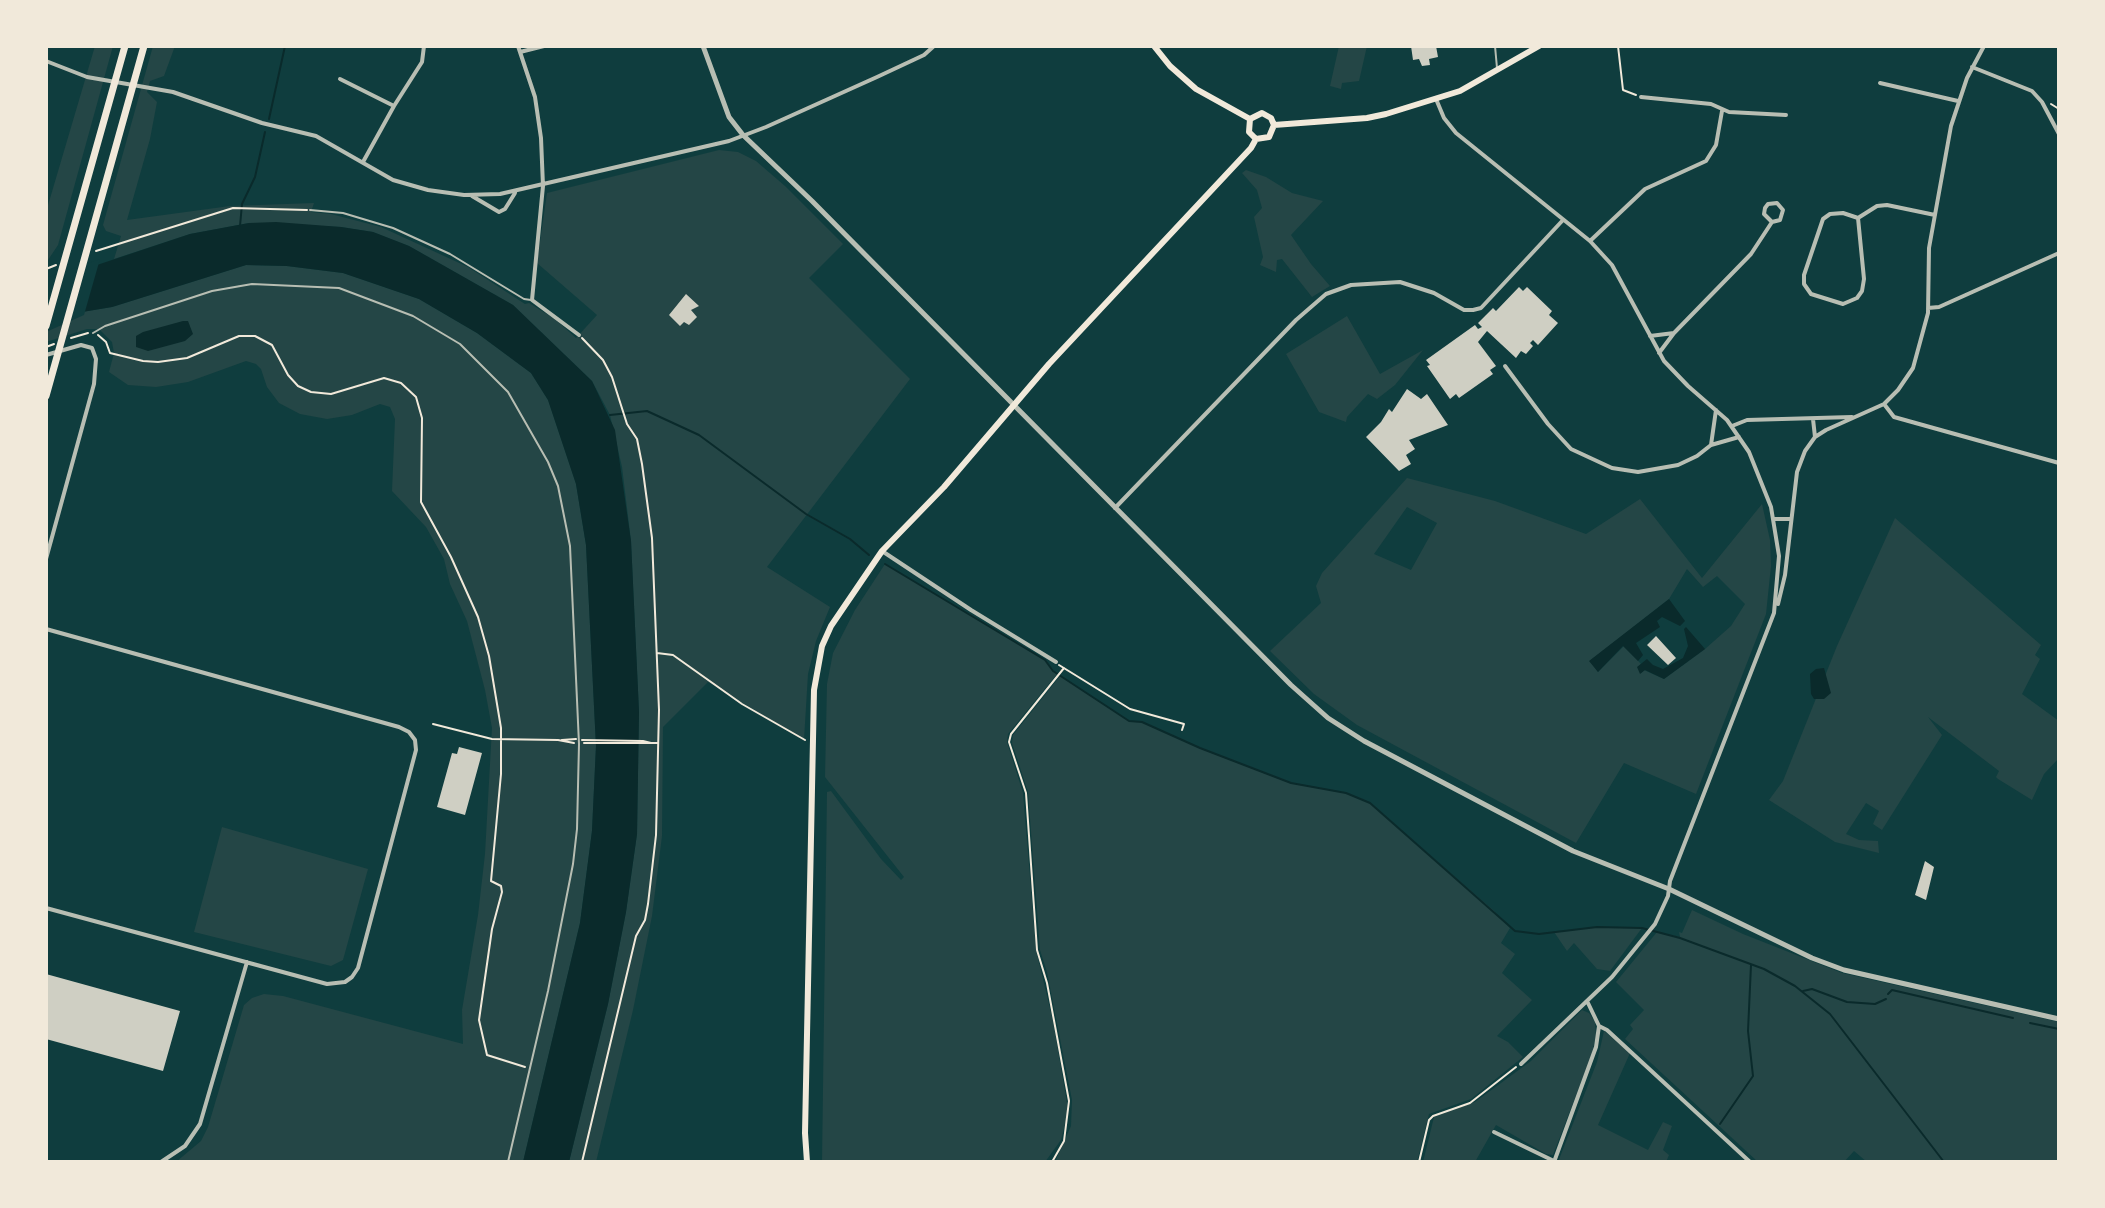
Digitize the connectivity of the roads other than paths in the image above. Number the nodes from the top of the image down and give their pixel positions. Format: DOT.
graph roads {
  1 [pos="125,46"];
  2 [pos="144,46"];
  3 [pos="424,46"];
  4 [pos="518,46"];
  5 [pos="544,46"];
  6 [pos="703,46"];
  7 [pos="934,46"];
  8 [pos="1154,46"];
  9 [pos="1495,46"];
  10 [pos="1539,46"];
  11 [pos="1984,46"];
  12 [pos="520,52"];
  13 [pos="46,61"];
  14 [pos="1972,67"];
  15 [pos="1498,70"];
  16 [pos="340,79"];
  17 [pos="1880,83"];
  18 [pos="1641,97"];
  19 [pos="1436,99"];
  20 [pos="1958,101"];
  21 [pos="394,106"];
  22 [pos="1722,111"];
  23 [pos="1786,115"];
  24 [pos="1250,119"];
  25 [pos="1274,125"];
  26 [pos="2059,134"];
  27 [pos="743,135"];
  28 [pos="1256,139"];
  29 [pos="363,162"];
  30 [pos="543,186"];
  31 [pos="515,193"];
  32 [pos="470,195"];
  33 [pos="310,210"];
  34 [pos="1935,215"];
  35 [pos="1858,218"];
  36 [pos="1563,220"];
  37 [pos="1772,222"];
  38 [pos="1590,241"];
  39 [pos="2059,253"];
  40 [pos="532,300"];
  41 [pos="1928,308"];
  42 [pos="46,326"];
  43 [pos="93,333"];
  44 [pos="1674,333"];
  45 [pos="579,335"];
  46 [pos="1650,336"];
  47 [pos="1659,353"];
  48 [pos="46,355"];
  49 [pos="1505,366"];
  50 [pos="46,396"];
  51 [pos="1884,404"];
  52 [pos="1013,406"];
  53 [pos="1716,410"];
  54 [pos="1854,417"];
  55 [pos="1813,419"];
  56 [pos="1732,426"];
  57 [pos="1739,437"];
  58 [pos="1815,437"];
  59 [pos="1711,445"];
  60 [pos="2059,463"];
  61 [pos="1115,508"];
  62 [pos="1774,519"];
  63 [pos="1791,519"];
  64 [pos="882,551"];
  65 [pos="46,559"];
  66 [pos="1774,613"];
  67 [pos="46,629"];
  68 [pos="1056,662"];
  69 [pos="1669,889"];
  70 [pos="46,908"];
  71 [pos="247,962"];
  72 [pos="1588,1003"];
  73 [pos="2059,1019"];
  74 [pos="1599,1026"];
  75 [pos="1521,1064"];
  76 [pos="1494,1132"];
  77 [pos="1554,1161"];
  78 [pos="161,1162"];
  79 [pos="508,1162"];
  80 [pos="807,1162"];
  81 [pos="1750,1162"];
  1 -- 42 [label="highway"];
  2 -- 50 [label="highway"];
  3 -- 21 [label="street"];
  4 -- 12 [label="street"];
  5 -- 12 [label="street"];
  6 -- 27 [label="street"];
  7 -- 27 [label="street"];
  8 -- 24 [label="main road"];
  9 -- 15 [label="lane"];
  10 -- 15 [label="main road"];
  11 -- 14 [label="street"];
  12 -- 30 [label="street"];
  13 -- 29 [label="street"];
  14 -- 20 [label="street"];
  14 -- 26 [label="street"];
  15 -- 19 [label="main road"];
  16 -- 21 [label="street"];
  17 -- 20 [label="street"];
  18 -- 22 [label="street"];
  19 -- 25 [label="main road"];
  19 -- 36 [label="street"];
  20 -- 34 [label="street"];
  21 -- 29 [label="street"];
  22 -- 23 [label="street"];
  22 -- 38 [label="street"];
  24 -- 25 [label="main road"];
  24 -- 28 [label="main road"];
  25 -- 28 [label="main road"];
  27 -- 30 [label="street"];
  27 -- 52 [label="street"];
  28 -- 52 [label="main road"];
  29 -- 32 [label="street"];
  30 -- 31 [label="street"];
  30 -- 40 [label="street"];
  31 -- 32 [label="street"];
  31 -- 32 [label="street"];
  33 -- 40 [label="lane"];
  34 -- 35 [label="street"];
  34 -- 41 [label="street"];
  35 -- 35 [label="street"];
  36 -- 38 [label="street"];
  36 -- 61 [label="street"];
  37 -- 37 [label="street"];
  37 -- 44 [label="street"];
  38 -- 46 [label="street"];
  39 -- 41 [label="street"];
  40 -- 45 [label="street"];
  41 -- 51 [label="street"];
  43 -- 79 [label="lane"];
  44 -- 46 [label="street"];
  44 -- 47 [label="street"];
  46 -- 47 [label="street"];
  47 -- 53 [label="street"];
  48 -- 65 [label="street"];
  49 -- 59 [label="street"];
  51 -- 54 [label="street"];
  51 -- 60 [label="street"];
  52 -- 61 [label="street"];
  52 -- 64 [label="main road"];
  53 -- 56 [label="street"];
  53 -- 59 [label="street"];
  54 -- 55 [label="street"];
  54 -- 58 [label="street"];
  55 -- 56 [label="street"];
  55 -- 58 [label="street"];
  56 -- 57 [label="street"];
  57 -- 59 [label="street"];
  57 -- 62 [label="street"];
  58 -- 63 [label="street"];
  61 -- 69 [label="street"];
  62 -- 63 [label="street"];
  62 -- 66 [label="street"];
  63 -- 66 [label="street"];
  64 -- 68 [label="street"];
  64 -- 80 [label="main road"];
  66 -- 69 [label="street"];
  67 -- 71 [label="street"];
  69 -- 72 [label="street"];
  69 -- 73 [label="street"];
  70 -- 71 [label="street"];
  71 -- 78 [label="street"];
  72 -- 74 [label="street"];
  72 -- 75 [label="street"];
  74 -- 77 [label="street"];
  74 -- 81 [label="street"];
  76 -- 77 [label="street"];
}
